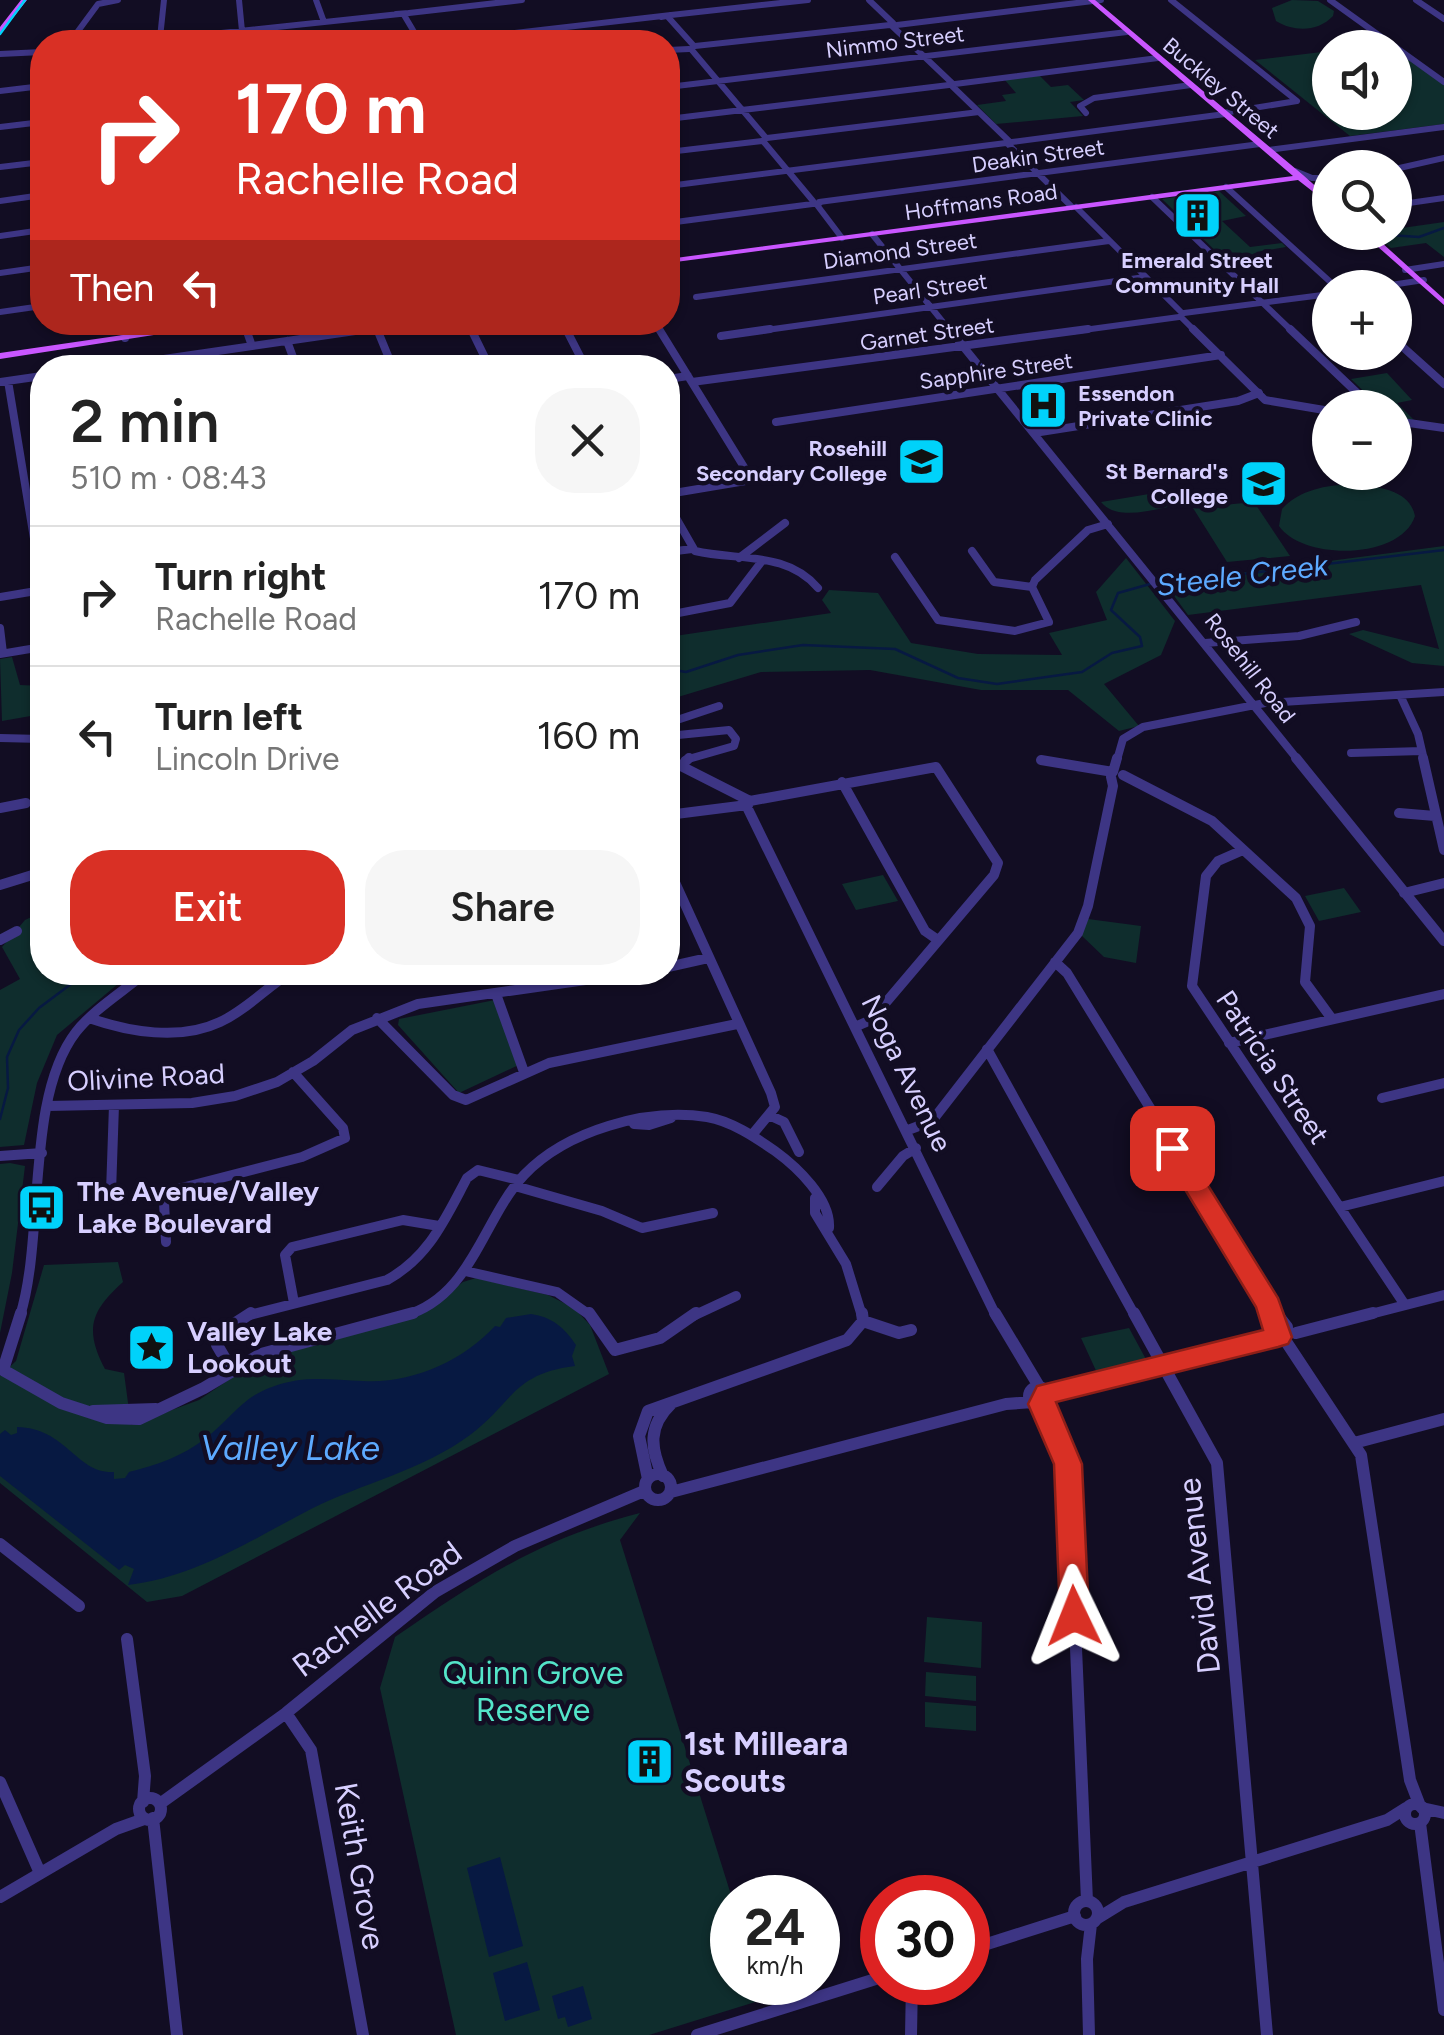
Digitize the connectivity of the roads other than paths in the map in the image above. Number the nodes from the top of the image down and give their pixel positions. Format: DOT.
graph roads {
  1 [pos="24,0"];
  2 [pos="118,0"];
  3 [pos="164,0"];
  4 [pos="238,0"];
  5 [pos="316,0"];
  6 [pos="395,0"];
  7 [pos="522,0"];
  8 [pos="808,0"];
  9 [pos="869,0"];
  10 [pos="1092,0"];
  11 [pos="1101,0"];
  12 [pos="1172,0"];
  13 [pos="1330,0"];
  14 [pos="1416,0"];
  15 [pos="475,2"];
  16 [pos="658,4"];
  17 [pos="402,13"];
  18 [pos="0,16"];
  19 [pos="12,16"];
  20 [pos="666,16"];
  21 [pos="1444,19"];
  22 [pos="324,22"];
  23 [pos="892,24"];
  24 [pos="79,30"];
  25 [pos="161,30"];
  26 [pos="242,30"];
  27 [pos="251,30"];
  28 [pos="413,30"];
  29 [pos="542,30"];
  30 [pos="677,30"];
  31 [pos="0,32"];
  32 [pos="1128,32"];
  33 [pos="680,33"];
  34 [pos="692,48"];
  35 [pos="680,49"];
  36 [pos="30,53"];
  37 [pos="0,54"];
  38 [pos="924,56"];
  39 [pos="1158,58"];
  40 [pos="718,80"];
  41 [pos="1444,82"];
  42 [pos="950,84"];
  43 [pos="680,85"];
  44 [pos="1191,86"];
  45 [pos="30,87"];
  46 [pos="0,91"];
  47 [pos="741,110"];
  48 [pos="978,112"];
  49 [pos="1086,113"];
  50 [pos="1224,114"];
  51 [pos="680,118"];
  52 [pos="30,123"];
  53 [pos="1444,126"];
  54 [pos="0,127"];
  55 [pos="766,139"];
  56 [pos="1008,142"];
  57 [pos="1264,147"];
  58 [pos="680,150"];
  59 [pos="1444,158"];
  60 [pos="30,163"];
  61 [pos="1412,165"];
  62 [pos="0,167"];
  63 [pos="1290,168"];
  64 [pos="789,170"];
  65 [pos="1039,174"];
  66 [pos="1300,177"];
  67 [pos="1312,177"];
  68 [pos="680,184"];
  69 [pos="1226,187"];
  70 [pos="1312,187"];
  71 [pos="30,197"];
  72 [pos="1152,197"];
  73 [pos="1444,198"];
  74 [pos="0,201"];
  75 [pos="815,203"];
  76 [pos="1412,203"];
  77 [pos="1074,207"];
  78 [pos="680,221"];
  79 [pos="30,232"];
  80 [pos="872,234"];
  81 [pos="0,236"];
  82 [pos="842,238"];
  83 [pos="1109,240"];
  84 [pos="1386,250"];
  85 [pos="680,259"];
  86 [pos="1444,264"];
  87 [pos="30,269"];
  88 [pos="901,269"];
  89 [pos="1408,269"];
  90 [pos="1313,270"];
  91 [pos="0,273"];
  92 [pos="1144,277"];
  93 [pos="1421,280"];
  94 [pos="1412,281"];
  95 [pos="1312,294"];
  96 [pos="696,297"];
  97 [pos="1444,300"];
  98 [pos="1264,303"];
  99 [pos="932,307"];
  100 [pos="30,308"];
  101 [pos="0,312"];
  102 [pos="1182,315"];
  103 [pos="124,335"];
  104 [pos="145,335"];
  105 [pos="248,335"];
  106 [pos="320,335"];
  107 [pos="721,336"];
  108 [pos="125,338"];
  109 [pos="287,341"];
  110 [pos="252,346"];
  111 [pos="964,347"];
  112 [pos="197,354"];
  113 [pos="190,355"];
  114 [pos="292,355"];
  115 [pos="1221,355"];
  116 [pos="1412,355"];
  117 [pos="0,356"];
  118 [pos="680,362"];
  119 [pos="680,379"];
  120 [pos="690,379"];
  121 [pos="8,383"];
  122 [pos="1444,384"];
  123 [pos="998,388"];
  124 [pos="1354,390"];
  125 [pos="1259,394"];
  126 [pos="1312,408"];
  127 [pos="776,422"];
  128 [pos="1412,423"];
  129 [pos="1444,428"];
  130 [pos="1034,432"];
  131 [pos="800,472"];
  132 [pos="752,480"];
  133 [pos="680,492"];
  134 [pos="30,516"];
  135 [pos="785,523"];
  136 [pos="1108,524"];
  137 [pos="680,526"];
  138 [pos="692,549"];
  139 [pos="680,550"];
  140 [pos="972,551"];
  141 [pos="895,557"];
  142 [pos="740,558"];
  143 [pos="762,561"];
  144 [pos="818,588"];
  145 [pos="1032,588"];
  146 [pos="30,590"];
  147 [pos="0,596"];
  148 [pos="680,614"];
  149 [pos="1356,622"];
  150 [pos="0,628"];
  151 [pos="1205,643"];
  152 [pos="30,649"];
  153 [pos="2,654"];
  154 [pos="1444,692"];
  155 [pos="1400,695"];
  156 [pos="719,706"];
  157 [pos="1254,706"];
  158 [pos="680,718"];
  159 [pos="680,737"];
  160 [pos="1,738"];
  161 [pos="30,739"];
  162 [pos="1422,751"];
  163 [pos="1351,753"];
  164 [pos="1041,760"];
  165 [pos="1116,775"];
  166 [pos="842,782"];
  167 [pos="26,803"];
  168 [pos="748,803"];
  169 [pos="0,808"];
  170 [pos="680,812"];
  171 [pos="1398,813"];
  172 [pos="1435,816"];
  173 [pos="1244,850"];
  174 [pos="1444,850"];
  175 [pos="30,878"];
  176 [pos="1444,884"];
  177 [pos="0,885"];
  178 [pos="1404,893"];
  179 [pos="680,905"];
  180 [pos="18,931"];
  181 [pos="0,940"];
  182 [pos="938,940"];
  183 [pos="1444,941"];
  184 [pos="708,958"];
  185 [pos="680,964"];
  186 [pos="1052,966"];
  187 [pos="130,985"];
  188 [pos="266,985"];
  189 [pos="271,985"];
  190 [pos="555,985"];
  191 [pos="496,994"];
  192 [pos="1444,994"];
  193 [pos="248,1001"];
  194 [pos="90,1018"];
  195 [pos="377,1018"];
  196 [pos="1332,1019"];
  197 [pos="737,1024"];
  198 [pos="857,1026"];
  199 [pos="1229,1042"];
  200 [pos="988,1049"];
  201 [pos="293,1072"];
  202 [pos="524,1072"];
  203 [pos="1444,1084"];
  204 [pos="1382,1098"];
  205 [pos="114,1105"];
  206 [pos="48,1106"];
  207 [pos="770,1116"];
  208 [pos="907,1127"];
  209 [pos="752,1135"];
  210 [pos="916,1148"];
  211 [pos="799,1152"];
  212 [pos="42,1153"];
  213 [pos="0,1156"];
  214 [pos="1444,1182"];
  215 [pos="518,1183"];
  216 [pos="876,1187"];
  217 [pos="123,1194"];
  218 [pos="1340,1207"];
  219 [pos="713,1213"];
  220 [pos="438,1226"];
  221 [pos="166,1242"];
  222 [pos="465,1271"];
  223 [pos="1444,1295"];
  224 [pos="736,1296"];
  225 [pos="294,1303"];
  226 [pos="1405,1305"];
  227 [pos="863,1321"];
  228 [pos="911,1330"];
  229 [pos="1287,1335"];
  230 [pos="1162,1364"];
  231 [pos="231,1370"];
  232 [pos="2,1372"];
  233 [pos="1036,1395"];
  234 [pos="1444,1419"];
  235 [pos="645,1434"];
  236 [pos="1354,1444"];
  237 [pos="667,1482"];
  238 [pos="646,1485"];
  239 [pos="0,1544"];
  240 [pos="80,1606"];
  241 [pos="127,1639"];
  242 [pos="286,1712"];
  243 [pos="0,1782"];
  244 [pos="149,1809"];
  245 [pos="1415,1814"];
  246 [pos="1444,1814"];
  247 [pos="1252,1861"];
  248 [pos="40,1873"];
  249 [pos="0,1897"];
  250 [pos="1087,1914"];
  251 [pos="990,1943"];
  252 [pos="860,1985"];
  253 [pos="912,2005"];
  254 [pos="1444,2010"];
  255 [pos="732,2029"];
  256 [pos="177,2035"];
  257 [pos="363,2035"];
  258 [pos="696,2035"];
  259 [pos="911,2035"];
  260 [pos="1090,2035"];
  261 [pos="1267,2035"];
  1 -- 19 [label="main road"];
  2 -- 24 [label="street"];
  3 -- 25 [label="street"];
  4 -- 26 [label="street"];
  5 -- 22 [label="street"];
  6 -- 17 [label="street"];
  7 -- 15 [label="street"];
  8 -- 20 [label="street"];
  9 -- 23 [label="street"];
  10 -- 11 [label="street"];
  10 -- 23 [label="street"];
  10 -- 32 [label="main road, Buckley Street"];
  12 -- 50 [label="street"];
  13 -- 41 [label="street"];
  14 -- 21 [label="street"];
  15 -- 17 [label="street"];
  16 -- 20 [label="street"];
  17 -- 22 [label="street"];
  17 -- 28 [label="street"];
  18 -- 19 [label="street"];
  19 -- 31 [label="main road"];
  20 -- 29 [label="street"];
  20 -- 30 [label="street"];
  22 -- 27 [label="street"];
  23 -- 34 [label="street"];
  23 -- 38 [label="street"];
  32 -- 38 [label="street, Nimmo Street"];
  32 -- 39 [label="main road, Buckley Street"];
  33 -- 34 [label="street"];
  34 -- 35 [label="street"];
  34 -- 40 [label="street"];
  36 -- 37 [label="street"];
  38 -- 40 [label="street, Nimmo Street"];
  38 -- 42 [label="street"];
  39 -- 42 [label="street"];
  39 -- 44 [label="main road, Buckley Street"];
  40 -- 43 [label="street, Nimmo Street"];
  40 -- 47 [label="street"];
  42 -- 47 [label="street"];
  42 -- 48 [label="street"];
  44 -- 49 [label="street"];
  44 -- 50 [label="main road, Buckley Street"];
  45 -- 46 [label="street"];
  47 -- 51 [label="street"];
  47 -- 55 [label="street"];
  48 -- 55 [label="street"];
  48 -- 56 [label="street"];
  50 -- 56 [label="street"];
  50 -- 57 [label="main road, Buckley Street"];
  52 -- 54 [label="street"];
  53 -- 57 [label="street, Deakin Street"];
  55 -- 58 [label="street"];
  55 -- 64 [label="street"];
  56 -- 64 [label="street"];
  56 -- 65 [label="street"];
  57 -- 63 [label="main road, Buckley Street"];
  57 -- 65 [label="street, Deakin Street"];
  59 -- 61 [label="street"];
  60 -- 62 [label="street"];
  63 -- 66 [label="main road, Buckley Street"];
  63 -- 67 [label="street"];
  64 -- 68 [label="street"];
  64 -- 75 [label="street"];
  65 -- 75 [label="street, Deakin Street"];
  65 -- 77 [label="street"];
  66 -- 69 [label="main road, Hoffmans Road"];
  66 -- 70 [label="main road, Buckley Street"];
  69 -- 72 [label="main road, Hoffmans Road"];
  69 -- 90 [label="street"];
  71 -- 74 [label="street"];
  72 -- 77 [label="main road, Hoffmans Road"];
  72 -- 98 [label="street"];
  73 -- 76 [label="street"];
  75 -- 78 [label="street, Deakin Street"];
  75 -- 82 [label="street"];
  77 -- 80 [label="main road, Hoffmans Road"];
  77 -- 83 [label="street"];
  79 -- 81 [label="street"];
  80 -- 82 [label="main road, Hoffmans Road"];
  80 -- 88 [label="street, Rosehill Road"];
  82 -- 85 [label="main road, Hoffmans Road"];
  83 -- 88 [label="street, Diamond Street"];
  83 -- 92 [label="street"];
  84 -- 89 [label="main road"];
  86 -- 89 [label="street"];
  87 -- 91 [label="street"];
  88 -- 96 [label="street, Diamond Street"];
  88 -- 99 [label="street, Rosehill Road"];
  89 -- 93 [label="main road"];
  92 -- 99 [label="street, Pearl Street"];
  92 -- 102 [label="street"];
  93 -- 94 [label="street"];
  93 -- 97 [label="main road"];
  95 -- 98 [label="street, Garnet Street"];
  98 -- 102 [label="street, Garnet Street"];
  98 -- 124 [label="street"];
  99 -- 107 [label="street, Pearl Street"];
  99 -- 111 [label="street, Rosehill Road"];
  100 -- 101 [label="street"];
  102 -- 111 [label="street, Garnet Street"];
  102 -- 115 [label="street"];
  103 -- 108 [label="street"];
  104 -- 108 [label="main road"];
  105 -- 110 [label="street"];
  106 -- 109 [label="street"];
  108 -- 117 [label="main road"];
  109 -- 110 [label="street"];
  109 -- 114 [label="street"];
  110 -- 112 [label="street"];
  111 -- 120 [label="street, Garnet Street"];
  111 -- 123 [label="street, Rosehill Road"];
  112 -- 113 [label="street"];
  115 -- 123 [label="street, Sapphire Street"];
  115 -- 125 [label="street"];
  116 -- 122 [label="street"];
  118 -- 120 [label="street"];
  119 -- 120 [label="street, Garnet Street"];
  120 -- 132 [label="street"];
  121 -- 134 [label="street"];
  123 -- 127 [label="street, Sapphire Street"];
  123 -- 130 [label="street, Rosehill Road"];
  125 -- 126 [label="street"];
  125 -- 130 [label="street"];
  128 -- 129 [label="street"];
  130 -- 136 [label="street, Rosehill Road"];
  131 -- 132 [label="street"];
  132 -- 133 [label="street"];
  135 -- 142 [label="street"];
  136 -- 145 [label="street"];
  136 -- 151 [label="street, Rosehill Road"];
  137 -- 138 [label="street"];
  138 -- 139 [label="street"];
  138 -- 142 [label="street"];
  140 -- 145 [label="street"];
  141 -- 145 [label="street"];
  142 -- 143 [label="street"];
  143 -- 144 [label="street"];
  143 -- 148 [label="street"];
  146 -- 147 [label="street"];
  149 -- 151 [label="street"];
  150 -- 153 [label="street"];
  151 -- 157 [label="street, Rosehill Road"];
  152 -- 153 [label="street"];
  154 -- 155 [label="street"];
  155 -- 157 [label="street"];
  155 -- 162 [label="street"];
  156 -- 158 [label="street"];
  157 -- 165 [label="street"];
  157 -- 178 [label="street, Rosehill Road"];
  159 -- 168 [label="street"];
  160 -- 161 [label="street"];
  162 -- 163 [label="street"];
  162 -- 172 [label="street"];
  164 -- 165 [label="street"];
  165 -- 173 [label="street"];
  165 -- 186 [label="street"];
  166 -- 168 [label="street"];
  166 -- 182 [label="street"];
  166 -- 182 [label="street"];
  167 -- 169 [label="street"];
  168 -- 170 [label="street"];
  168 -- 198 [label="street, Noga Avenue"];
  171 -- 172 [label="street"];
  172 -- 174 [label="street"];
  173 -- 196 [label="street"];
  173 -- 199 [label="street, Patricia Street"];
  175 -- 177 [label="street"];
  176 -- 178 [label="street"];
  178 -- 183 [label="street, Rosehill Road"];
  179 -- 184 [label="street"];
  180 -- 181 [label="street"];
  182 -- 198 [label="street"];
  184 -- 185 [label="street"];
  184 -- 197 [label="street"];
  186 -- 200 [label="street"];
  186 -- 229 [label="street"];
  187 -- 194 [label="street"];
  188 -- 193 [label="street"];
  189 -- 193 [label="street"];
  190 -- 191 [label="street, Olivine Road"];
  191 -- 195 [label="street, Olivine Road"];
  191 -- 202 [label="street"];
  192 -- 196 [label="street"];
  193 -- 194 [label="street"];
  194 -- 206 [label="street"];
  195 -- 201 [label="street, Olivine Road"];
  195 -- 202 [label="street"];
  196 -- 199 [label="street"];
  197 -- 202 [label="street"];
  197 -- 207 [label="street"];
  198 -- 208 [label="street, Noga Avenue"];
  199 -- 218 [label="street, Patricia Street"];
  200 -- 208 [label="street"];
  200 -- 230 [label="street, David Avenue"];
  201 -- 205 [label="street, Olivine Road"];
  201 -- 221 [label="street"];
  203 -- 204 [label="street"];
  205 -- 206 [label="street, Olivine Road"];
  205 -- 217 [label="street"];
  206 -- 212 [label="street"];
  207 -- 209 [label="street"];
  207 -- 211 [label="street"];
  208 -- 210 [label="street, Noga Avenue"];
  209 -- 215 [label="street"];
  209 -- 227 [label="street"];
  210 -- 216 [label="street"];
  210 -- 233 [label="street, Noga Avenue"];
  212 -- 213 [label="street"];
  212 -- 232 [label="street"];
  214 -- 218 [label="street"];
  215 -- 219 [label="street"];
  215 -- 220 [label="street"];
  215 -- 222 [label="street"];
  218 -- 226 [label="street, Patricia Street"];
  220 -- 225 [label="street"];
  220 -- 225 [label="street"];
  222 -- 224 [label="street"];
  222 -- 231 [label="street"];
  223 -- 226 [label="street"];
  225 -- 231 [label="street"];
  226 -- 229 [label="street"];
  227 -- 228 [label="street"];
  227 -- 235 [label="street"];
  229 -- 230 [label="street"];
  229 -- 236 [label="street"];
  230 -- 233 [label="street"];
  230 -- 247 [label="street, David Avenue"];
  231 -- 232 [label="street"];
  233 -- 237 [label="street"];
  233 -- 250 [label="street, Noga Avenue"];
  234 -- 236 [label="street"];
  235 -- 237 [label="street"];
  235 -- 238 [label="street"];
  236 -- 245 [label="street"];
  237 -- 238 [label="street"];
  237 -- 238 [label="street"];
  238 -- 242 [label="street, Rachelle Road"];
  239 -- 240 [label="street"];
  241 -- 244 [label="street"];
  242 -- 244 [label="street, Rachelle Road"];
  242 -- 257 [label="street, Keith Grove"];
  243 -- 248 [label="street"];
  244 -- 248 [label="street, Rachelle Road"];
  244 -- 256 [label="street"];
  245 -- 246 [label="street"];
  245 -- 247 [label="street"];
  245 -- 254 [label="street"];
  247 -- 250 [label="street"];
  247 -- 261 [label="street, David Avenue"];
  248 -- 249 [label="street, Rachelle Road"];
  250 -- 251 [label="street"];
  250 -- 260 [label="street, Noga Avenue"];
  252 -- 255 [label="street"];
  253 -- 259 [label="street"];
  255 -- 258 [label="street"];
}
